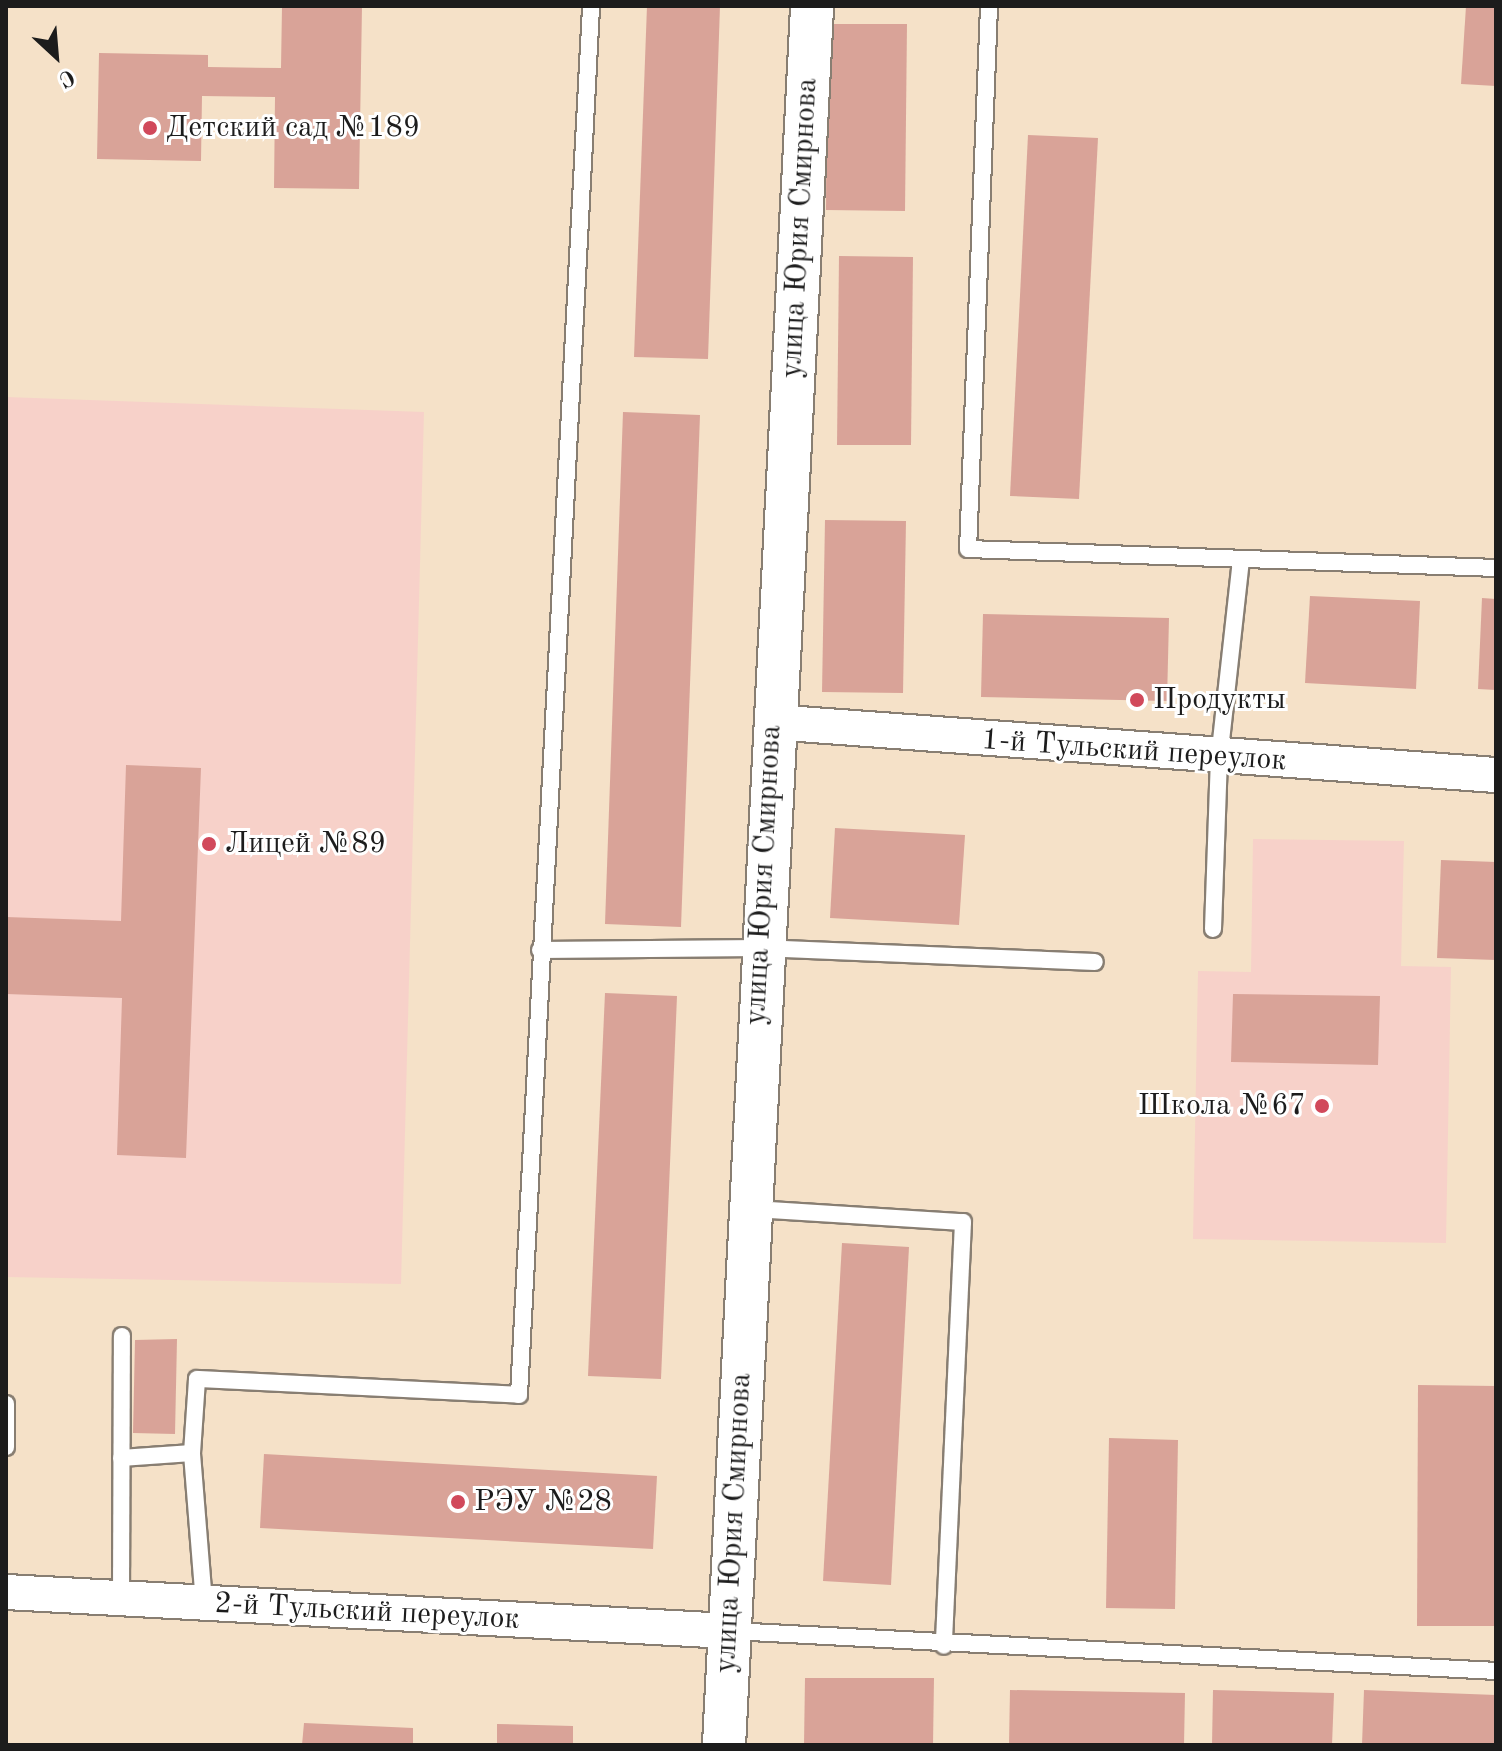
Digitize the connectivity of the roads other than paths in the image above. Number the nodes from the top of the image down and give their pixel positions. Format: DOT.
graph roads {
  1 [pos="591,6"];
  2 [pos="812,6"];
  3 [pos="989,6"];
  4 [pos="1241,559"];
  5 [pos="1496,568"];
  6 [pos="772,722"];
  7 [pos="1219,759"];
  8 [pos="1496,775"];
  9 [pos="1213,929"];
  10 [pos="760,948"];
  11 [pos="540,950"];
  12 [pos="1095,962"];
  13 [pos="749,1209"];
  14 [pos="122,1336"];
  15 [pos="6,1404"];
  16 [pos="6,1447"];
  17 [pos="192,1453"];
  18 [pos="121,1458"];
  19 [pos="6,1592"];
  20 [pos="121,1598"];
  21 [pos="204,1603"];
  22 [pos="728,1631"];
  23 [pos="944,1646"];
  24 [pos="1496,1671"];
  25 [pos="724,1745"];
  1 -- 11 [label="lane"];
  2 -- 6 [label="street, улица Юрия Смирнова"];
  3 -- 4 [label="lane"];
  4 -- 5 [label="lane"];
  4 -- 7 [label="lane"];
  6 -- 7 [label="street, 1-й Тульский переулок"];
  6 -- 10 [label="street, улица Юрия Смирнова"];
  7 -- 8 [label="street, 1-й Тульский переулок"];
  7 -- 9 [label="lane"];
  10 -- 11 [label="lane"];
  10 -- 12 [label="lane"];
  10 -- 13 [label="street, улица Юрия Смирнова"];
  11 -- 17 [label="lane"];
  13 -- 22 [label="street, улица Юрия Смирнова"];
  13 -- 23 [label="lane"];
  14 -- 18 [label="lane"];
  15 -- 16 [label="lane"];
  17 -- 18 [label="lane"];
  17 -- 21 [label="lane"];
  18 -- 20 [label="lane"];
  19 -- 20 [label="street, 2-й Тульский переулок"];
  20 -- 21 [label="street, 2-й Тульский переулок"];
  21 -- 22 [label="street, 2-й Тульский переулок"];
  22 -- 23 [label="lane"];
  22 -- 25 [label="street, улица Юрия Смирнова"];
  23 -- 24 [label="lane"];
}
